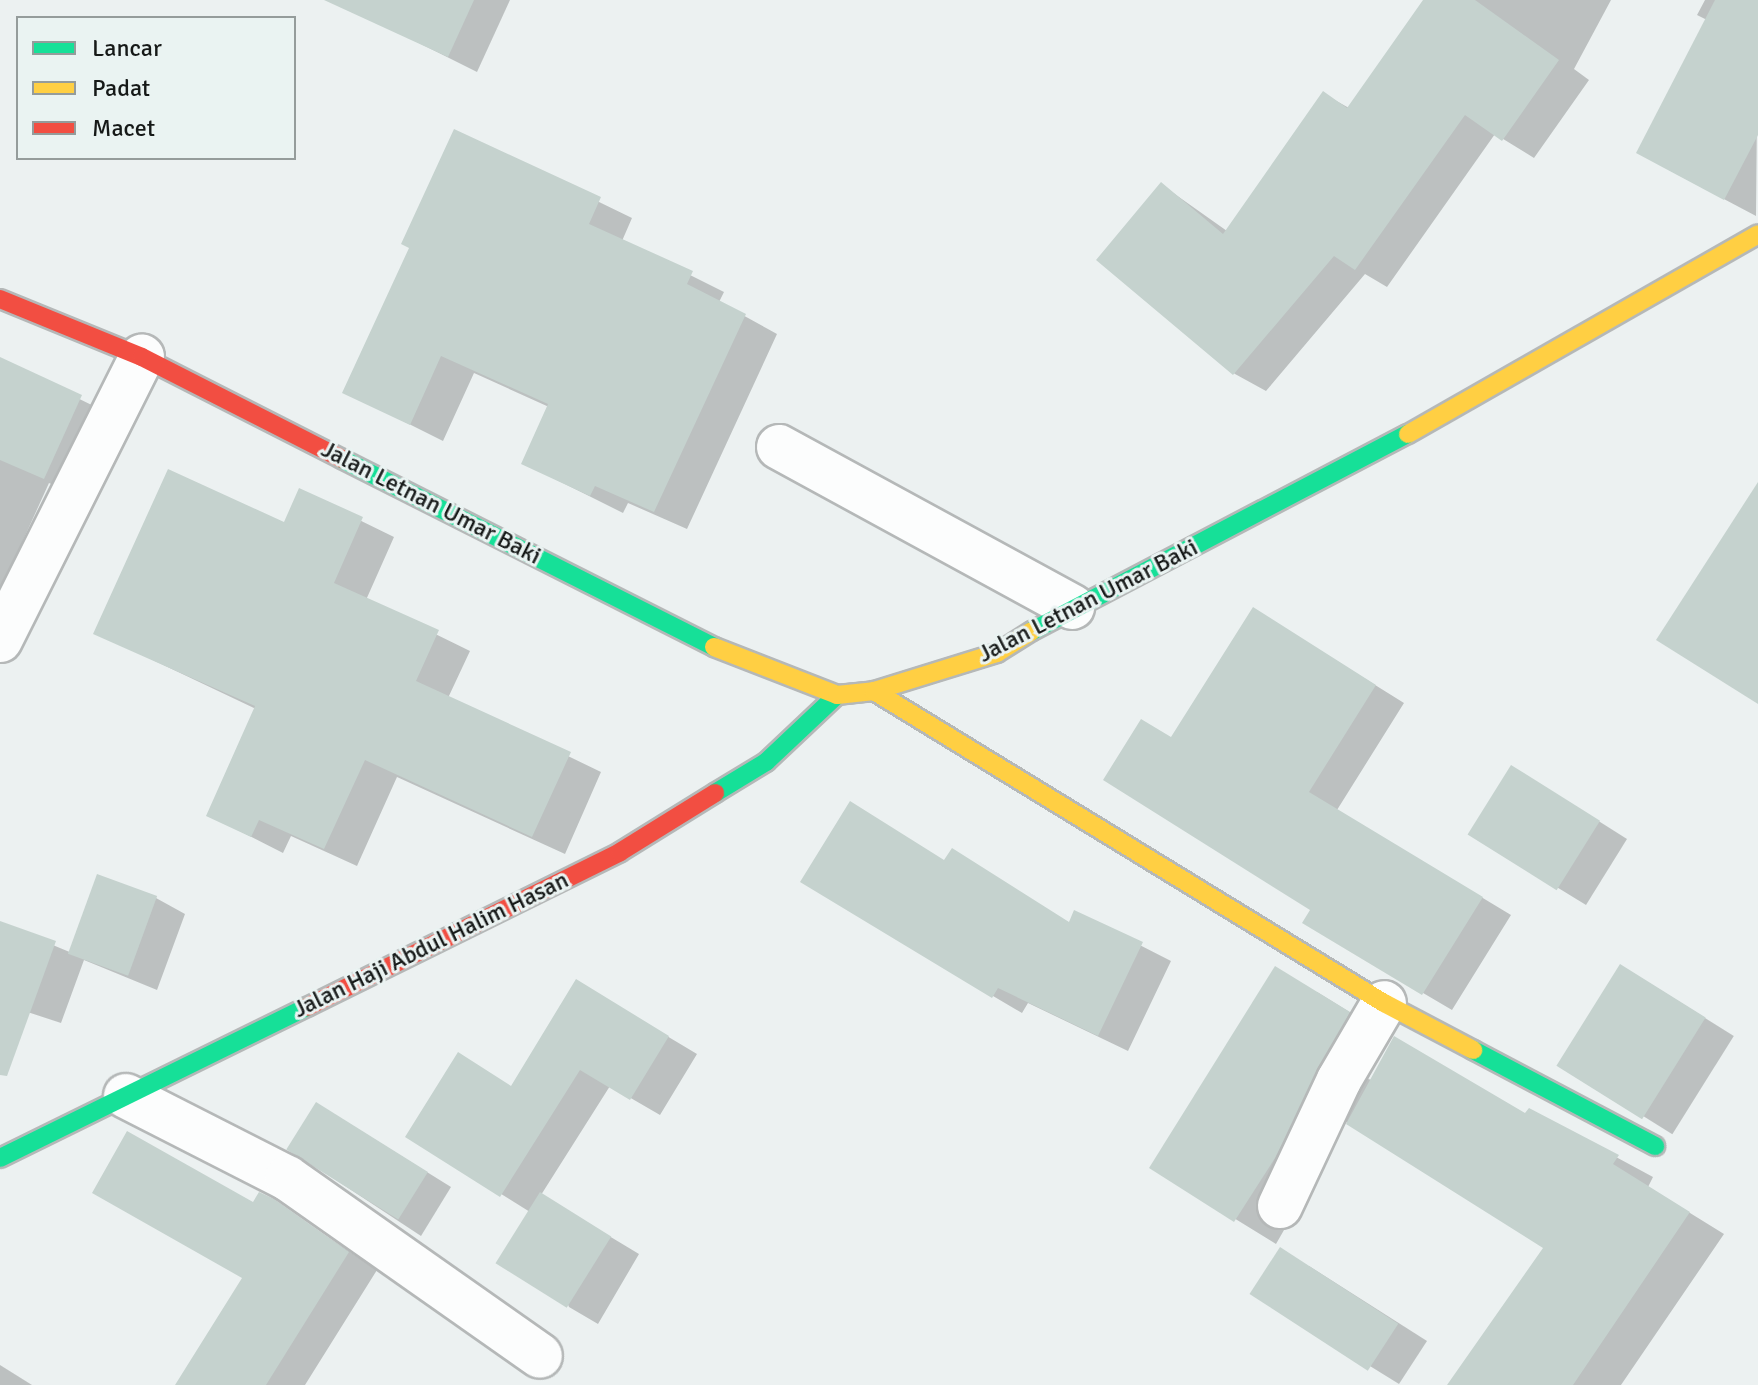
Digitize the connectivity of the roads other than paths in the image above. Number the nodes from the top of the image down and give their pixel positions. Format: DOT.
graph roads {
  1 [pos="1758,234"];
  2 [pos="0,299"];
  3 [pos="142,357"];
  4 [pos="779,447"];
  5 [pos="1072,607"];
  6 [pos="0,640"];
  7 [pos="874,691"];
  8 [pos="837,695"];
  9 [pos="1384,1003"];
  10 [pos="126,1096"];
  11 [pos="1655,1146"];
  12 [pos="0,1158"];
  13 [pos="1280,1206"];
  14 [pos="540,1356"];
  1 -- 5 [label="street, Jalan Letnan Umar Baki"];
  2 -- 3 [label="street, Jalan Letnan Umar Baki"];
  3 -- 6 [label="street"];
  3 -- 8 [label="street, Jalan Letnan Umar Baki"];
  4 -- 5 [label="street"];
  5 -- 7 [label="street, Jalan Letnan Umar Baki"];
  7 -- 8 [label="street, Jalan Letnan Umar Baki"];
  7 -- 9 [label="street"];
  8 -- 10 [label="street, Jalan Haji Abdul Halim Hasan"];
  9 -- 11 [label="street"];
  9 -- 13 [label="street"];
  10 -- 12 [label="street, Jalan Haji Abdul Halim Hasan"];
  10 -- 14 [label="street"];
}
